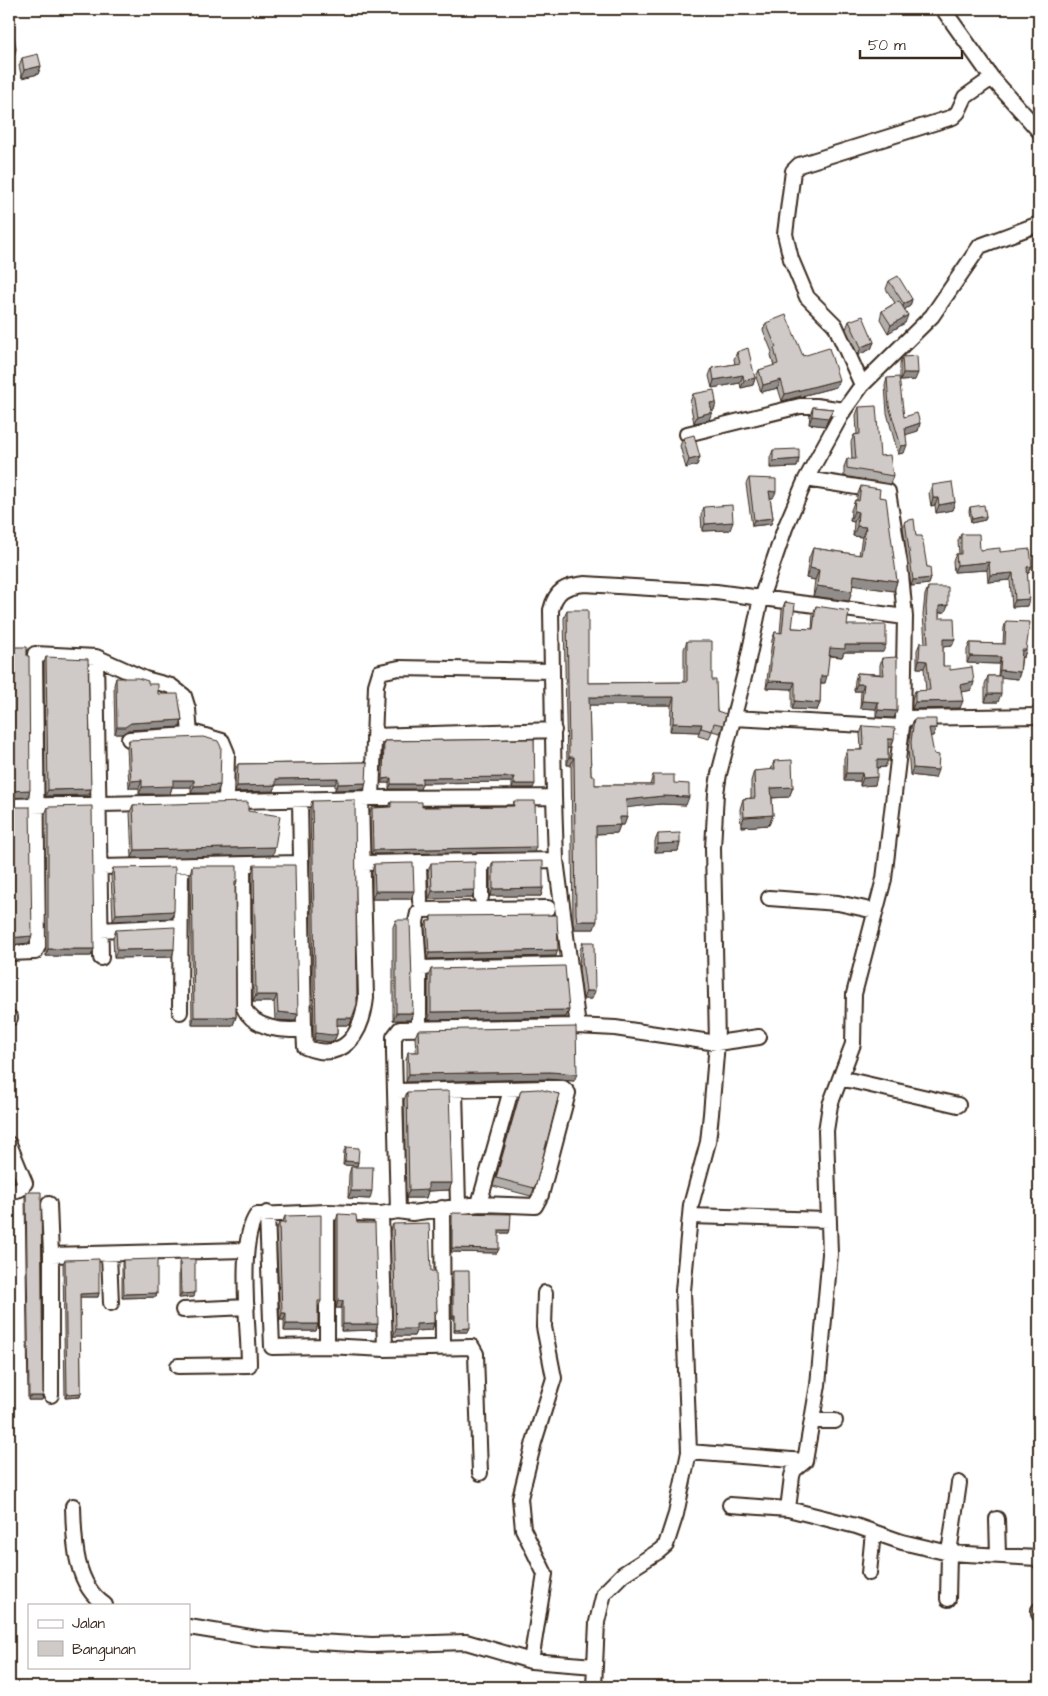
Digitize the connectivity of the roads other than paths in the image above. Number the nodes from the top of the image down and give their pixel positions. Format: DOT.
graph roads {
  1 [pos="943,9"];
  2 [pos="992,78"];
  3 [pos="1039,131"];
  4 [pos="1039,224"];
  5 [pos="862,385"];
  6 [pos="844,410"];
  7 [pos="687,434"];
  8 [pos="806,479"];
  9 [pos="760,598"];
  10 [pos="905,617"];
  11 [pos="96,657"];
  12 [pos="552,671"];
  13 [pos="1039,716"];
  14 [pos="734,718"];
  15 [pos="902,722"];
  16 [pos="554,730"];
  17 [pos="190,735"];
  18 [pos="374,736"];
  19 [pos="129,739"];
  20 [pos="554,797"];
  21 [pos="366,799"];
  22 [pos="300,801"];
  23 [pos="226,802"];
  24 [pos="99,804"];
  25 [pos="9,806"];
  26 [pos="36,806"];
  27 [pos="556,860"];
  28 [pos="480,861"];
  29 [pos="419,862"];
  30 [pos="363,863"];
  31 [pos="300,864"];
  32 [pos="243,865"];
  33 [pos="100,866"];
  34 [pos="180,866"];
  35 [pos="481,897"];
  36 [pos="769,898"];
  37 [pos="420,901"];
  38 [pos="548,908"];
  39 [pos="875,911"];
  40 [pos="180,926"];
  41 [pos="100,930"];
  42 [pos="9,953"];
  43 [pos="100,958"];
  44 [pos="561,965"];
  45 [pos="419,968"];
  46 [pos="180,1012"];
  47 [pos="577,1019"];
  48 [pos="419,1027"];
  49 [pos="304,1029"];
  50 [pos="759,1037"];
  51 [pos="717,1043"];
  52 [pos="840,1078"];
  53 [pos="510,1090"];
  54 [pos="455,1091"];
  55 [pos="396,1092"];
  56 [pos="958,1105"];
  57 [pos="9,1144"];
  58 [pos="9,1192"];
  59 [pos="49,1204"];
  60 [pos="479,1204"];
  61 [pos="458,1206"];
  62 [pos="442,1208"];
  63 [pos="398,1211"];
  64 [pos="327,1212"];
  65 [pos="268,1213"];
  66 [pos="381,1214"];
  67 [pos="690,1216"];
  68 [pos="829,1220"];
  69 [pos="245,1250"];
  70 [pos="109,1254"];
  71 [pos="50,1255"];
  72 [pos="545,1293"];
  73 [pos="111,1303"];
  74 [pos="246,1307"];
  75 [pos="183,1310"];
  76 [pos="326,1346"];
  77 [pos="443,1346"];
  78 [pos="385,1349"];
  79 [pos="178,1366"];
  80 [pos="51,1395"];
  81 [pos="813,1421"];
  82 [pos="835,1421"];
  83 [pos="689,1452"];
  84 [pos="805,1461"];
  85 [pos="480,1473"];
  86 [pos="959,1483"];
  87 [pos="730,1505"];
  88 [pos="72,1506"];
  89 [pos="788,1510"];
  90 [pos="997,1519"];
  91 [pos="873,1532"];
  92 [pos="949,1552"];
  93 [pos="998,1555"];
  94 [pos="1039,1561"];
  95 [pos="869,1573"];
  96 [pos="948,1600"];
  97 [pos="104,1604"];
  98 [pos="1039,1610"];
  99 [pos="1039,1614"];
  100 [pos="190,1627"];
  101 [pos="531,1661"];
  102 [pos="595,1666"];
  103 [pos="594,1687"];
  1 -- 2 [label="street"];
  2 -- 3 [label="street"];
  2 -- 5 [label="street"];
  4 -- 5 [label="street"];
  5 -- 6 [label="street"];
  6 -- 7 [label="street"];
  6 -- 8 [label="street"];
  8 -- 9 [label="street"];
  8 -- 10 [label="street"];
  9 -- 10 [label="street"];
  9 -- 12 [label="street"];
  9 -- 14 [label="street"];
  10 -- 15 [label="street"];
  11 -- 17 [label="street"];
  11 -- 24 [label="street"];
  11 -- 26 [label="street"];
  12 -- 16 [label="street"];
  12 -- 18 [label="street"];
  13 -- 15 [label="street"];
  14 -- 15 [label="street"];
  14 -- 51 [label="street"];
  15 -- 39 [label="street"];
  16 -- 18 [label="street"];
  16 -- 20 [label="street"];
  17 -- 19 [label="street"];
  17 -- 23 [label="street"];
  18 -- 21 [label="street"];
  20 -- 21 [label="street"];
  20 -- 27 [label="street"];
  21 -- 22 [label="street"];
  21 -- 30 [label="street"];
  22 -- 23 [label="street"];
  22 -- 31 [label="street"];
  23 -- 24 [label="street"];
  24 -- 26 [label="street"];
  24 -- 33 [label="street"];
  25 -- 26 [label="street"];
  26 -- 42 [label="street"];
  27 -- 28 [label="street"];
  27 -- 47 [label="street"];
  28 -- 29 [label="street"];
  28 -- 35 [label="street"];
  29 -- 30 [label="street"];
  29 -- 37 [label="street"];
  30 -- 49 [label="street"];
  31 -- 32 [label="street"];
  31 -- 49 [label="street"];
  32 -- 34 [label="street"];
  32 -- 49 [label="street"];
  33 -- 34 [label="street"];
  33 -- 41 [label="street"];
  34 -- 40 [label="street"];
  36 -- 39 [label="street"];
  38 -- 45 [label="street"];
  39 -- 52 [label="street"];
  40 -- 41 [label="street"];
  40 -- 46 [label="street"];
  41 -- 43 [label="street"];
  44 -- 45 [label="street"];
  45 -- 48 [label="street"];
  48 -- 51 [label="street"];
  48 -- 55 [label="street"];
  50 -- 51 [label="street"];
  51 -- 67 [label="street"];
  52 -- 56 [label="street"];
  52 -- 68 [label="street"];
  53 -- 54 [label="street"];
  53 -- 60 [label="street"];
  53 -- 60 [label="street"];
  54 -- 55 [label="street"];
  54 -- 61 [label="street"];
  55 -- 63 [label="street"];
  57 -- 58 [label="street"];
  59 -- 71 [label="street"];
  60 -- 61 [label="street"];
  61 -- 62 [label="street"];
  62 -- 63 [label="street"];
  62 -- 77 [label="street"];
  63 -- 66 [label="street"];
  64 -- 65 [label="street"];
  64 -- 66 [label="street"];
  64 -- 76 [label="street"];
  65 -- 69 [label="street"];
  65 -- 76 [label="street"];
  66 -- 78 [label="street"];
  67 -- 68 [label="street"];
  67 -- 83 [label="street"];
  68 -- 81 [label="street"];
  69 -- 70 [label="street"];
  69 -- 74 [label="street"];
  70 -- 71 [label="street"];
  70 -- 73 [label="street"];
  71 -- 80 [label="street"];
  72 -- 101 [label="street"];
  74 -- 75 [label="street"];
  74 -- 79 [label="street"];
  76 -- 78 [label="street"];
  77 -- 78 [label="street"];
  77 -- 85 [label="street"];
  81 -- 82 [label="street"];
  81 -- 84 [label="street"];
  83 -- 84 [label="street"];
  83 -- 102 [label="street"];
  84 -- 89 [label="street"];
  86 -- 92 [label="street"];
  87 -- 89 [label="street"];
  88 -- 97 [label="street"];
  89 -- 91 [label="street"];
  90 -- 93 [label="street"];
  91 -- 92 [label="street"];
  91 -- 95 [label="street"];
  92 -- 93 [label="street"];
  92 -- 96 [label="street"];
  93 -- 94 [label="street"];
  98 -- 99 [label="street"];
  100 -- 101 [label="street"];
  101 -- 102 [label="street"];
  102 -- 103 [label="street"];
}
